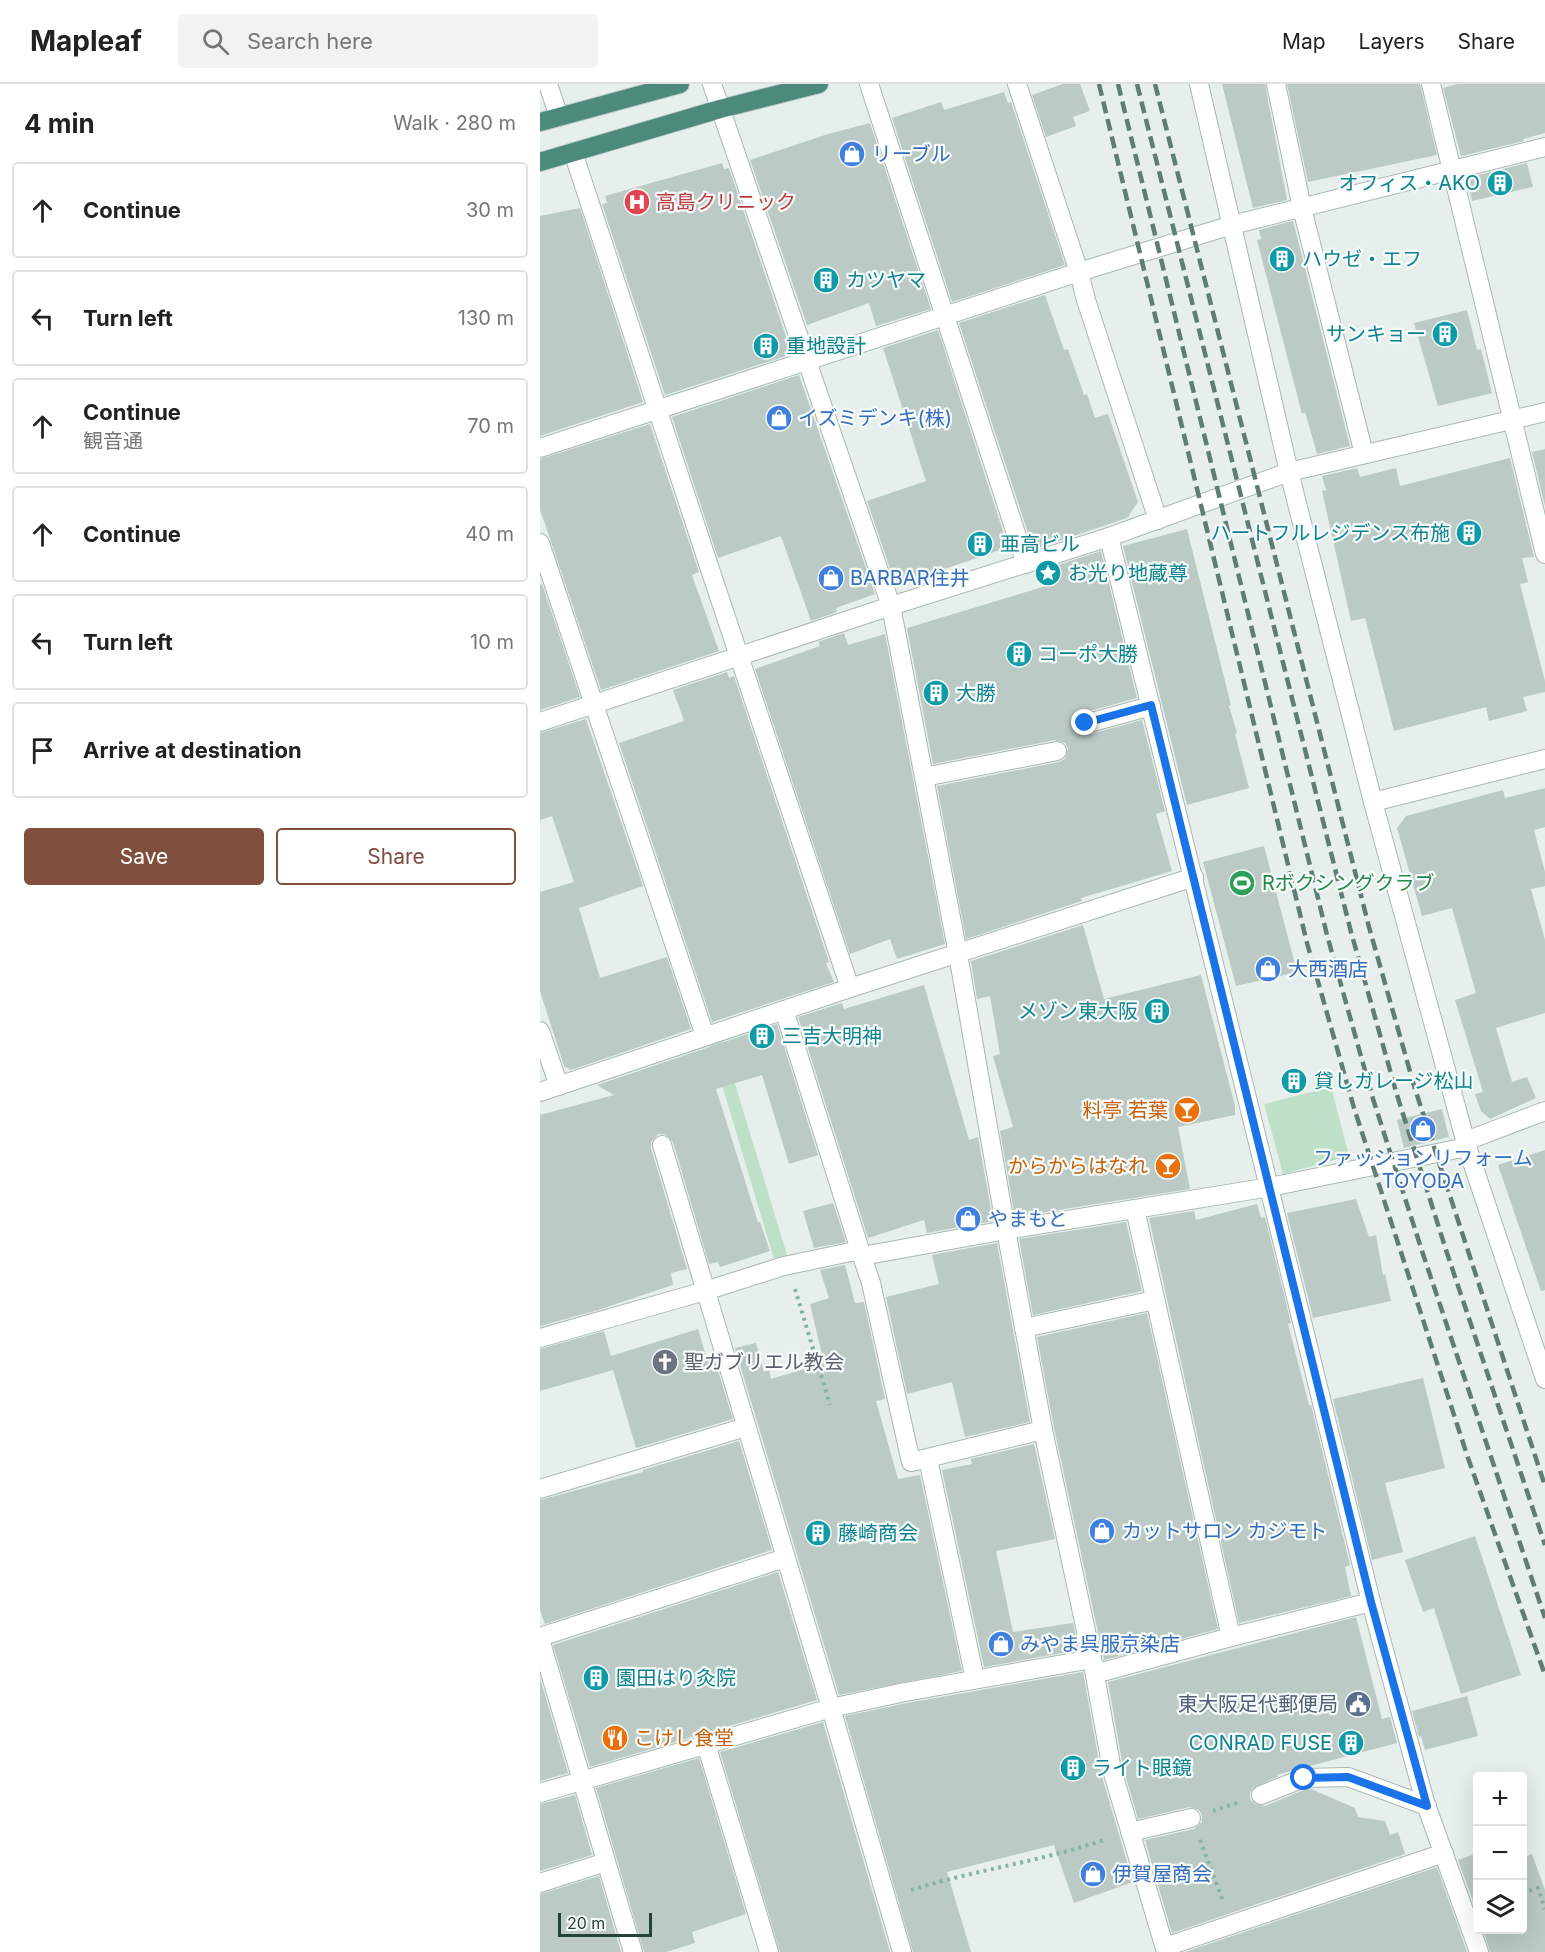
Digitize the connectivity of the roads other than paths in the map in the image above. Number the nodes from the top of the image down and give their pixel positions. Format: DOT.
graph roads {
  1 [pos="548,84"];
  2 [pos="680,84"];
  3 [pos="712,84"];
  4 [pos="819,84"];
  5 [pos="869,84"];
  6 [pos="1017,84"];
  7 [pos="1199,84"];
  8 [pos="1276,84"];
  9 [pos="1431,84"];
  10 [pos="720,109"];
  11 [pos="559,117"];
  12 [pos="540,122"];
  13 [pos="1545,147"];
  14 [pos="573,152"];
  15 [pos="540,162"];
  16 [pos="1452,169"];
  17 [pos="1302,208"];
  18 [pos="1232,225"];
  19 [pos="1079,272"];
  20 [pos="946,316"];
  21 [pos="807,362"];
  22 [pos="659,410"];
  23 [pos="1545,412"];
  24 [pos="1512,420"];
  25 [pos="540,448"];
  26 [pos="1364,454"];
  27 [pos="1289,472"];
  28 [pos="1158,520"];
  29 [pos="1109,537"];
  30 [pos="540,543"];
  31 [pos="1545,554"];
  32 [pos="1026,564"];
  33 [pos="891,606"];
  34 [pos="738,657"];
  35 [pos="593,705"];
  36 [pos="1151,705"];
  37 [pos="540,722"];
  38 [pos="1085,723"];
  39 [pos="1057,751"];
  40 [pos="1545,759"];
  41 [pos="924,777"];
  42 [pos="1373,802"];
  43 [pos="1194,878"];
  44 [pos="958,954"];
  45 [pos="850,988"];
  46 [pos="784,1010"];
  47 [pos="540,1031"];
  48 [pos="705,1036"];
  49 [pos="559,1086"];
  50 [pos="540,1092"];
  51 [pos="1545,1111"];
  52 [pos="1467,1144"];
  53 [pos="662,1145"];
  54 [pos="1270,1187"];
  55 [pos="1135,1209"];
  56 [pos="1006,1230"];
  57 [pos="861,1253"];
  58 [pos="705,1291"];
  59 [pos="1155,1300"];
  60 [pos="1024,1328"];
  61 [pos="540,1338"];
  62 [pos="1545,1379"];
  63 [pos="746,1427"];
  64 [pos="1043,1430"];
  65 [pos="928,1459"];
  66 [pos="540,1489"];
  67 [pos="785,1558"];
  68 [pos="1371,1602"];
  69 [pos="1231,1637"];
  70 [pos="540,1639"];
  71 [pos="1092,1659"];
  72 [pos="975,1679"];
  73 [pos="831,1708"];
  74 [pos="706,1744"];
  75 [pos="582,1780"];
  76 [pos="540,1793"];
  77 [pos="1261,1795"];
  78 [pos="1427,1806"];
  79 [pos="1191,1818"];
  80 [pos="1130,1832"];
  81 [pos="1444,1853"];
  82 [pos="606,1862"];
  83 [pos="540,1883"];
  84 [pos="1165,1950"];
  85 [pos="633,1952"];
  86 [pos="769,1952"];
  87 [pos="902,1952"];
  88 [pos="1479,1952"];
  1 -- 11 [label="street"];
  2 -- 11 [label="highway"];
  3 -- 10 [label="street"];
  4 -- 10 [label="highway"];
  5 -- 20 [label="street"];
  6 -- 19 [label="street"];
  7 -- 18 [label="street"];
  8 -- 17 [label="street"];
  9 -- 16 [label="street"];
  10 -- 14 [label="highway"];
  10 -- 21 [label="street"];
  11 -- 12 [label="highway"];
  13 -- 16 [label="street"];
  14 -- 15 [label="highway"];
  14 -- 22 [label="street"];
  16 -- 17 [label="street"];
  16 -- 24 [label="street"];
  17 -- 18 [label="street"];
  17 -- 26 [label="street"];
  18 -- 19 [label="street"];
  18 -- 27 [label="street"];
  19 -- 20 [label="street"];
  19 -- 28 [label="street"];
  20 -- 21 [label="street"];
  20 -- 32 [label="street"];
  21 -- 22 [label="street"];
  21 -- 33 [label="street"];
  22 -- 25 [label="street"];
  22 -- 34 [label="street"];
  23 -- 24 [label="street"];
  24 -- 26 [label="street"];
  24 -- 31 [label="street"];
  26 -- 27 [label="street"];
  27 -- 28 [label="street"];
  27 -- 42 [label="street"];
  28 -- 29 [label="street"];
  29 -- 32 [label="street"];
  29 -- 36 [label="street"];
  30 -- 35 [label="street"];
  32 -- 33 [label="street"];
  33 -- 34 [label="street"];
  33 -- 41 [label="street"];
  34 -- 35 [label="street"];
  34 -- 45 [label="street"];
  35 -- 37 [label="street"];
  35 -- 48 [label="street"];
  36 -- 38 [label="street"];
  36 -- 43 [label="street"];
  39 -- 41 [label="street"];
  40 -- 42 [label="street"];
  41 -- 44 [label="street"];
  42 -- 52 [label="street"];
  43 -- 44 [label="street"];
  43 -- 54 [label="street"];
  44 -- 45 [label="street"];
  44 -- 56 [label="street"];
  45 -- 46 [label="street"];
  46 -- 48 [label="street"];
  46 -- 57 [label="street"];
  47 -- 49 [label="street"];
  48 -- 49 [label="street"];
  49 -- 50 [label="street"];
  51 -- 52 [label="street"];
  52 -- 54 [label="street"];
  52 -- 62 [label="street"];
  53 -- 58 [label="street"];
  54 -- 55 [label="street"];
  54 -- 68 [label="street"];
  55 -- 56 [label="street"];
  55 -- 59 [label="street"];
  56 -- 57 [label="street"];
  56 -- 60 [label="street"];
  57 -- 58 [label="street"];
  57 -- 65 [label="street"];
  58 -- 61 [label="street"];
  58 -- 63 [label="street"];
  59 -- 60 [label="street"];
  59 -- 69 [label="street"];
  60 -- 64 [label="street"];
  63 -- 66 [label="street"];
  63 -- 67 [label="street"];
  64 -- 65 [label="street"];
  64 -- 71 [label="street"];
  65 -- 72 [label="street"];
  67 -- 70 [label="street"];
  67 -- 73 [label="street"];
  68 -- 69 [label="street"];
  68 -- 78 [label="street"];
  69 -- 71 [label="street"];
  70 -- 75 [label="street"];
  71 -- 72 [label="street"];
  71 -- 80 [label="street"];
  72 -- 73 [label="street"];
  73 -- 74 [label="street"];
  73 -- 87 [label="street"];
  74 -- 75 [label="street"];
  74 -- 86 [label="street"];
  75 -- 76 [label="street"];
  75 -- 82 [label="street"];
  77 -- 78 [label="street"];
  78 -- 81 [label="street"];
  79 -- 80 [label="street"];
  80 -- 84 [label="street"];
  81 -- 84 [label="street"];
  81 -- 88 [label="street"];
  82 -- 83 [label="street"];
  82 -- 85 [label="street"];
}
